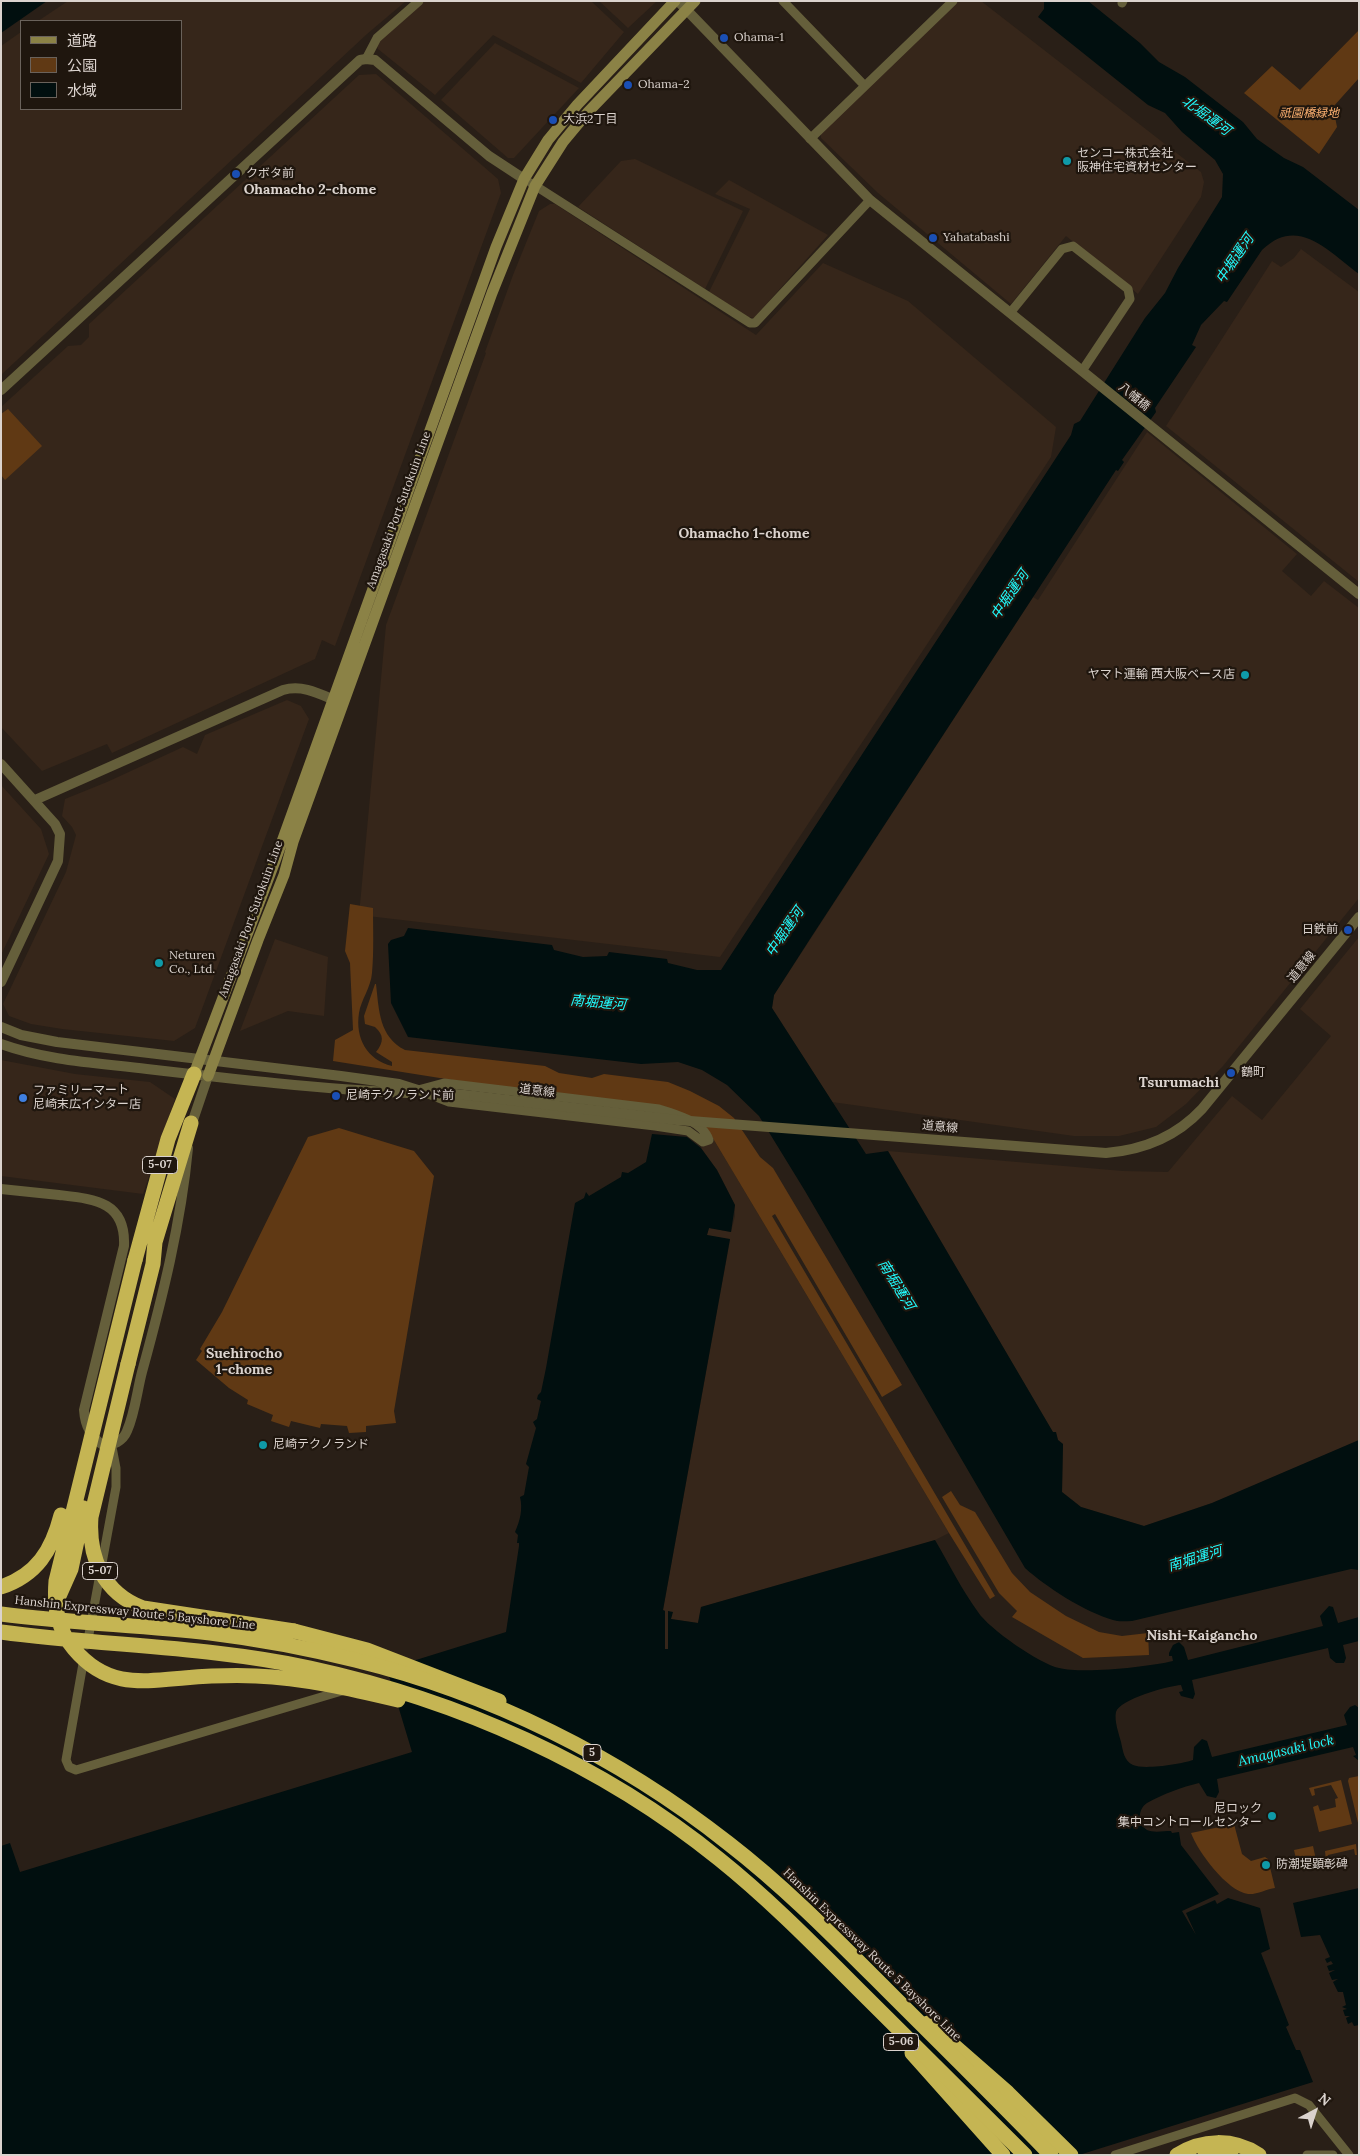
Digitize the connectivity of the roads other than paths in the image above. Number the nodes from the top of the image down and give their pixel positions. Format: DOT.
graph roads {
  1 [pos="419,1"];
  2 [pos="695,1"];
  3 [pos="783,1"];
  4 [pos="953,1"];
  5 [pos="679,4"];
  6 [pos="366,59"];
  7 [pos="864,85"];
  8 [pos="810,139"];
  9 [pos="524,179"];
  10 [pos="535,186"];
  11 [pos="870,200"];
  12 [pos="1010,313"];
  13 [pos="1082,371"];
  14 [pos="1,390"];
  15 [pos="1359,594"];
  16 [pos="332,699"];
  17 [pos="1,764"];
  18 [pos="35,800"];
  19 [pos="1359,917"];
  20 [pos="1,982"];
  21 [pos="1,1027"];
  22 [pos="1,1044"];
  23 [pos="199,1060"];
  24 [pos="214,1061"];
  25 [pos="201,1075"];
  26 [pos="418,1090"];
  27 [pos="191,1123"];
  28 [pos="1,1189"];
  29 [pos="144,1262"];
  30 [pos="111,1356"];
  31 [pos="111,1445"];
  32 [pos="1,1587"];
  33 [pos="1,1614"];
  34 [pos="1,1632"];
  35 [pos="1,1640"];
  36 [pos="379,1680"];
  37 [pos="505,1731"];
  38 [pos="582,1747"];
  39 [pos="799,1930"];
  40 [pos="872,1975"];
  41 [pos="1003,2155"];
  42 [pos="1025,2155"];
  43 [pos="1051,2155"];
  44 [pos="1071,2155"];
  45 [pos="1114,2155"];
  46 [pos="1177,2155"];
  47 [pos="1205,2155"];
  48 [pos="1231,2155"];
  49 [pos="1259,2155"];
  50 [pos="1307,2155"];
  51 [pos="1333,2155"];
  52 [pos="1349,2155"];
  1 -- 6 [label="street"];
  2 -- 5 [label="main road, Amagasaki Port Sutokuin Line"];
  3 -- 7 [label="street"];
  4 -- 7 [label="street"];
  5 -- 8 [label="street, 八幡橋"];
  5 -- 9 [label="main road, Amagasaki Port Sutokuin Line"];
  5 -- 10 [label="main road, Amagasaki Port Sutokuin Line"];
  6 -- 9 [label="street"];
  6 -- 14 [label="street"];
  7 -- 8 [label="street"];
  8 -- 11 [label="street, 八幡橋"];
  9 -- 10 [label="street"];
  9 -- 16 [label="main road, Amagasaki Port Sutokuin Line"];
  10 -- 11 [label="street"];
  10 -- 24 [label="main road, Amagasaki Port Sutokuin Line"];
  11 -- 12 [label="street, 八幡橋"];
  12 -- 13 [label="street, 八幡橋"];
  12 -- 13 [label="street"];
  13 -- 15 [label="street, 八幡橋"];
  16 -- 18 [label="street"];
  16 -- 23 [label="main road, Amagasaki Port Sutokuin Line"];
  17 -- 18 [label="street"];
  18 -- 20 [label="street"];
  19 -- 26 [label="street, 道意線, bridge"];
  21 -- 23 [label="street, 道意線"];
  22 -- 25 [label="street, 道意線"];
  23 -- 24 [label="street, 道意線"];
  23 -- 25 [label="main road, Amagasaki Port Sutokuin Line"];
  24 -- 25 [label="main road, Amagasaki Port Sutokuin Line"];
  24 -- 26 [label="street, 道意線"];
  25 -- 26 [label="street, 道意線"];
  25 -- 27 [label="street"];
  25 -- 29 [label="highway, 5-07"];
  26 -- 26 [label="street"];
  27 -- 29 [label="highway, 5-07"];
  27 -- 31 [label="street"];
  28 -- 31 [label="street"];
  29 -- 30 [label="highway, 5-07, bridge"];
  29 -- 35 [label="highway, 5-07, bridge"];
  29 -- 38 [label="highway, 5-07, bridge"];
  30 -- 32 [label="highway, 5-07, bridge"];
  30 -- 37 [label="highway, 5-07, bridge"];
  31 -- 36 [label="street"];
  33 -- 38 [label="highway, Hanshin Expressway Route 5 Bayshore Line / 5, bridge"];
  34 -- 37 [label="highway, 5, bridge"];
  37 -- 39 [label="highway, 5, bridge"];
  38 -- 40 [label="highway, Hanshin Expressway Route 5 Bayshore Line / 5, bridge"];
  39 -- 41 [label="highway, 5-06, bridge"];
  39 -- 42 [label="highway, 5, bridge"];
  40 -- 43 [label="highway, Hanshin Expressway Route 5 Bayshore Line / 5, bridge"];
  40 -- 44 [label="highway, 5-06, bridge"];
  45 -- 52 [label="street"];
  46 -- 49 [label="highway"];
  47 -- 48 [label="highway"];
  50 -- 51 [label="street"];
}
